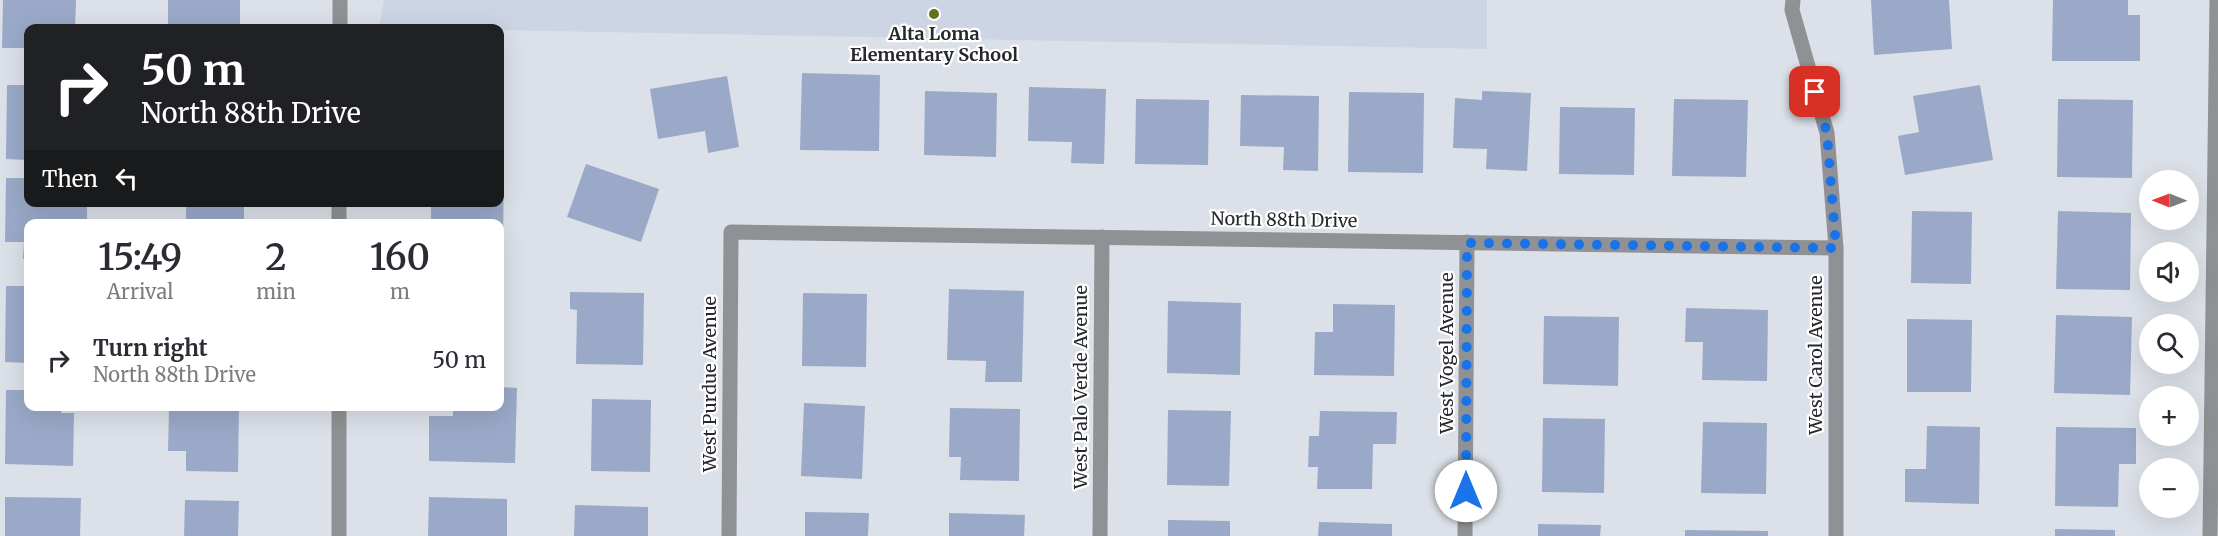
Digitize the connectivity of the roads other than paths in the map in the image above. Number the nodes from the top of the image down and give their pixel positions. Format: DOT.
graph roads {
  1 [pos="340,0"];
  2 [pos="1793,0"];
  3 [pos="2217,0"];
  4 [pos="340,24"];
  5 [pos="731,232"];
  6 [pos="1102,237"];
  7 [pos="1467,243"];
  8 [pos="1836,248"];
  9 [pos="339,411"];
  10 [pos="339,536"];
  11 [pos="729,536"];
  12 [pos="1100,536"];
  13 [pos="1466,536"];
  14 [pos="1836,536"];
  15 [pos="2210,536"];
  1 -- 4 [label="street"];
  2 -- 8 [label="street, West Carol Avenue"];
  3 -- 15 [label="street"];
  5 -- 6 [label="street, North 88th Drive"];
  5 -- 11 [label="street, West Purdue Avenue"];
  6 -- 7 [label="street, North 88th Drive"];
  6 -- 12 [label="street, West Palo Verde Avenue"];
  7 -- 8 [label="street, North 88th Drive"];
  7 -- 13 [label="street, West Vogel Avenue"];
  8 -- 14 [label="street, West Carol Avenue"];
  9 -- 10 [label="street"];
}
